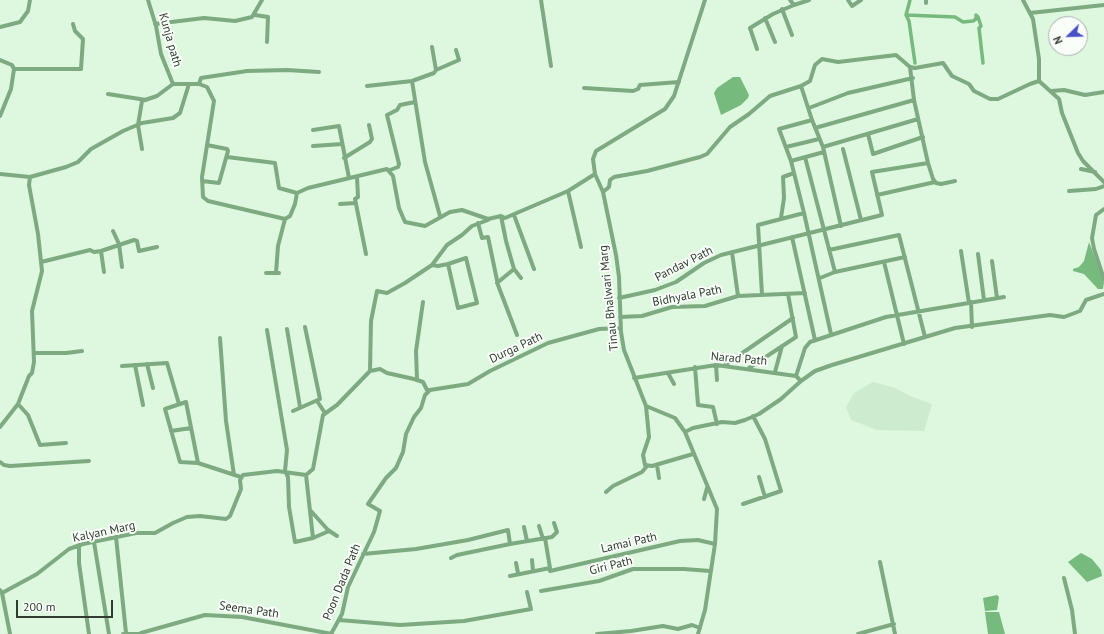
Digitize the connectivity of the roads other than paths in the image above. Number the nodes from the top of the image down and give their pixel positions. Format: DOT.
graph roads {
  1 [pos="30,0"];
  2 [pos="148,0"];
  3 [pos="262,0"];
  4 [pos="541,0"];
  5 [pos="705,0"];
  6 [pos="790,0"];
  7 [pos="809,0"];
  8 [pos="848,0"];
  9 [pos="861,0"];
  10 [pos="1023,0"];
  11 [pos="794,5"];
  12 [pos="1104,5"];
  13 [pos="782,9"];
  14 [pos="1030,13"];
  15 [pos="255,15"];
  16 [pos="765,18"];
  17 [pos="72,24"];
  18 [pos="155,24"];
  19 [pos="0,27"];
  20 [pos="792,35"];
  21 [pos="267,42"];
  22 [pos="774,42"];
  23 [pos="432,47"];
  24 [pos="757,49"];
  25 [pos="456,50"];
  26 [pos="0,60"];
  27 [pos="551,66"];
  28 [pos="910,67"];
  29 [pos="14,69"];
  30 [pos="436,70"];
  31 [pos="319,72"];
  32 [pos="913,78"];
  33 [pos="412,81"];
  34 [pos="1039,81"];
  35 [pos="679,82"];
  36 [pos="173,84"];
  37 [pos="189,84"];
  38 [pos="199,84"];
  39 [pos="367,86"];
  40 [pos="801,86"];
  41 [pos="584,88"];
  42 [pos="1051,91"];
  43 [pos="1104,92"];
  44 [pos="108,94"];
  45 [pos="146,100"];
  46 [pos="914,100"];
  47 [pos="415,102"];
  48 [pos="809,108"];
  49 [pos="0,116"];
  50 [pos="918,119"];
  51 [pos="812,120"];
  52 [pos="138,125"];
  53 [pos="370,125"];
  54 [pos="815,128"];
  55 [pos="313,130"];
  56 [pos="868,134"];
  57 [pos="923,137"];
  58 [pos="819,139"];
  59 [pos="342,144"];
  60 [pos="207,145"];
  61 [pos="312,146"];
  62 [pos="786,147"];
  63 [pos="142,149"];
  64 [pos="843,149"];
  65 [pos="823,150"];
  66 [pos="805,156"];
  67 [pos="227,157"];
  68 [pos="344,158"];
  69 [pos="791,161"];
  70 [pos="928,163"];
  71 [pos="1081,169"];
  72 [pos="390,170"];
  73 [pos="1096,172"];
  74 [pos="794,173"];
  75 [pos="0,174"];
  76 [pos="595,174"];
  77 [pos="357,176"];
  78 [pos="30,177"];
  79 [pos="349,178"];
  80 [pos="202,181"];
  81 [pos="955,181"];
  82 [pos="935,182"];
  83 [pos="1104,182"];
  84 [pos="1104,186"];
  85 [pos="568,191"];
  86 [pos="297,192"];
  87 [pos="603,192"];
  88 [pos="1069,192"];
  89 [pos="877,194"];
  90 [pos="356,203"];
  91 [pos="340,204"];
  92 [pos="1104,209"];
  93 [pos="804,213"];
  94 [pos="514,215"];
  95 [pos="440,216"];
  96 [pos="501,216"];
  97 [pos="781,218"];
  98 [pos="285,219"];
  99 [pos="488,219"];
  100 [pos="861,220"];
  101 [pos="478,223"];
  102 [pos="842,226"];
  103 [pos="825,230"];
  104 [pos="113,231"];
  105 [pos="809,233"];
  106 [pos="792,237"];
  107 [pos="119,244"];
  108 [pos="758,246"];
  109 [pos="158,247"];
  110 [pos="581,247"];
  111 [pos="829,250"];
  112 [pos="101,251"];
  113 [pos="961,251"];
  114 [pos="732,252"];
  115 [pos="366,254"];
  116 [pos="978,254"];
  117 [pos="905,257"];
  118 [pos="41,262"];
  119 [pos="884,262"];
  120 [pos="992,262"];
  121 [pos="448,264"];
  122 [pos="432,265"];
  123 [pos="122,267"];
  124 [pos="514,269"];
  125 [pos="534,269"];
  126 [pos="104,272"];
  127 [pos="835,272"];
  128 [pos="266,273"];
  129 [pos="521,278"];
  130 [pos="820,278"];
  131 [pos="1104,279"];
  132 [pos="497,283"];
  133 [pos="805,293"];
  134 [pos="788,294"];
  135 [pos="1104,294"];
  136 [pos="762,295"];
  137 [pos="738,296"];
  138 [pos="1004,297"];
  139 [pos="619,298"];
  140 [pos="997,298"];
  141 [pos="984,300"];
  142 [pos="423,302"];
  143 [pos="970,302"];
  144 [pos="918,311"];
  145 [pos="898,315"];
  146 [pos="620,317"];
  147 [pos="793,318"];
  148 [pos="972,326"];
  149 [pos="305,327"];
  150 [pos="620,328"];
  151 [pos="287,329"];
  152 [pos="267,330"];
  153 [pos="831,334"];
  154 [pos="517,335"];
  155 [pos="925,337"];
  156 [pos="220,338"];
  157 [pos="815,340"];
  158 [pos="904,344"];
  159 [pos="782,346"];
  160 [pos="82,351"];
  161 [pos="35,353"];
  162 [pos="147,364"];
  163 [pos="135,365"];
  164 [pos="716,365"];
  165 [pos="726,365"];
  166 [pos="122,366"];
  167 [pos="695,367"];
  168 [pos="749,368"];
  169 [pos="370,371"];
  170 [pos="775,372"];
  171 [pos="668,373"];
  172 [pos="796,376"];
  173 [pos="634,378"];
  174 [pos="417,379"];
  175 [pos="716,380"];
  176 [pos="801,381"];
  177 [pos="674,384"];
  178 [pos="153,388"];
  179 [pos="430,390"];
  180 [pos="317,400"];
  181 [pos="18,404"];
  182 [pos="179,404"];
  183 [pos="143,405"];
  184 [pos="646,406"];
  185 [pos="300,407"];
  186 [pos="293,411"];
  187 [pos="325,413"];
  188 [pos="754,416"];
  189 [pos="2,419"];
  190 [pos="716,424"];
  191 [pos="0,427"];
  192 [pos="191,428"];
  193 [pos="171,431"];
  194 [pos="685,432"];
  195 [pos="66,443"];
  196 [pos="693,454"];
  197 [pos="89,461"];
  198 [pos="0,462"];
  199 [pos="198,463"];
  200 [pos="657,464"];
  201 [pos="647,466"];
  202 [pos="285,471"];
  203 [pos="234,475"];
  204 [pos="306,475"];
  205 [pos="241,477"];
  206 [pos="759,477"];
  207 [pos="659,478"];
  208 [pos="708,488"];
  209 [pos="606,492"];
  210 [pos="765,497"];
  211 [pos="704,499"];
  212 [pos="743,504"];
  213 [pos="310,510"];
  214 [pos="554,523"];
  215 [pos="539,526"];
  216 [pos="524,527"];
  217 [pos="330,531"];
  218 [pos="337,536"];
  219 [pos="116,537"];
  220 [pos="313,538"];
  221 [pos="544,538"];
  222 [pos="527,541"];
  223 [pos="94,542"];
  224 [pos="510,544"];
  225 [pos="715,544"];
  226 [pos="79,545"];
  227 [pos="363,554"];
  228 [pos="451,558"];
  229 [pos="532,560"];
  230 [pos="880,562"];
  231 [pos="516,563"];
  232 [pos="550,568"];
  233 [pos="533,571"];
  234 [pos="710,571"];
  235 [pos="518,573"];
  236 [pos="510,576"];
  237 [pos="1064,578"];
  238 [pos="1,591"];
  239 [pos="541,591"];
  240 [pos="527,592"];
  241 [pos="1,601"];
  242 [pos="339,620"];
  243 [pos="894,624"];
  244 [pos="700,628"];
  245 [pos="10,634"];
  246 [pos="89,634"];
  247 [pos="109,634"];
  248 [pos="125,634"];
  249 [pos="141,634"];
  250 [pos="331,634"];
  251 [pos="597,634"];
  252 [pos="698,634"];
  253 [pos="858,634"];
  254 [pos="895,634"];
  255 [pos="1076,634"];
  1 -- 19 [label="street"];
  2 -- 18 [label="street, Kunja path"];
  3 -- 15 [label="street"];
  4 -- 27 [label="street"];
  5 -- 35 [label="street, Tinau Bhalwari Marg"];
  6 -- 11 [label="street"];
  7 -- 11 [label="street"];
  8 -- 9 [label="street"];
  10 -- 14 [label="street"];
  11 -- 13 [label="street"];
  12 -- 14 [label="street"];
  13 -- 16 [label="street"];
  13 -- 20 [label="street"];
  14 -- 34 [label="street"];
  15 -- 18 [label="street"];
  15 -- 21 [label="street"];
  16 -- 22 [label="street"];
  16 -- 24 [label="street"];
  17 -- 29 [label="street"];
  18 -- 36 [label="street, Kunja path"];
  23 -- 30 [label="street"];
  25 -- 30 [label="street"];
  26 -- 29 [label="street"];
  28 -- 32 [label="street"];
  28 -- 34 [label="street"];
  28 -- 40 [label="street"];
  29 -- 49 [label="street"];
  30 -- 33 [label="street"];
  31 -- 38 [label="street"];
  32 -- 46 [label="street"];
  32 -- 48 [label="street"];
  33 -- 39 [label="street"];
  33 -- 47 [label="street"];
  34 -- 42 [label="street"];
  35 -- 41 [label="street"];
  35 -- 76 [label="street, Tinau Bhalwari Marg"];
  36 -- 37 [label="street"];
  36 -- 45 [label="street"];
  37 -- 38 [label="street"];
  37 -- 52 [label="street"];
  38 -- 60 [label="street"];
  40 -- 48 [label="street"];
  40 -- 87 [label="street"];
  42 -- 43 [label="street"];
  42 -- 73 [label="street"];
  44 -- 45 [label="street"];
  45 -- 52 [label="street"];
  46 -- 50 [label="street"];
  46 -- 54 [label="street"];
  47 -- 72 [label="street"];
  47 -- 95 [label="street"];
  48 -- 51 [label="street"];
  50 -- 56 [label="street"];
  50 -- 57 [label="street"];
  51 -- 54 [label="street"];
  51 -- 62 [label="street"];
  52 -- 63 [label="street"];
  52 -- 78 [label="street"];
  53 -- 68 [label="street"];
  54 -- 58 [label="street"];
  55 -- 59 [label="street"];
  56 -- 57 [label="street"];
  56 -- 65 [label="street"];
  57 -- 70 [label="street"];
  58 -- 62 [label="street"];
  58 -- 65 [label="street"];
  59 -- 61 [label="street"];
  59 -- 68 [label="street"];
  60 -- 67 [label="street"];
  60 -- 80 [label="street"];
  62 -- 69 [label="street"];
  64 -- 100 [label="street"];
  65 -- 66 [label="street"];
  65 -- 102 [label="street"];
  66 -- 69 [label="street"];
  66 -- 103 [label="street"];
  67 -- 80 [label="street"];
  67 -- 86 [label="street"];
  68 -- 79 [label="street"];
  69 -- 74 [label="street"];
  70 -- 82 [label="street"];
  70 -- 89 [label="street"];
  71 -- 73 [label="street"];
  72 -- 77 [label="street"];
  72 -- 95 [label="street"];
  73 -- 83 [label="street"];
  74 -- 93 [label="street"];
  74 -- 97 [label="street"];
  75 -- 78 [label="street"];
  76 -- 85 [label="street"];
  76 -- 87 [label="street, Tinau Bhalwari Marg"];
  77 -- 79 [label="street"];
  77 -- 90 [label="street"];
  78 -- 118 [label="street"];
  79 -- 86 [label="street"];
  80 -- 98 [label="street"];
  81 -- 82 [label="street"];
  82 -- 89 [label="street"];
  84 -- 88 [label="street"];
  85 -- 94 [label="street"];
  85 -- 110 [label="street"];
  86 -- 98 [label="street"];
  87 -- 139 [label="street, Tinau Bhalwari Marg"];
  89 -- 100 [label="street, Pandav Path"];
  90 -- 91 [label="street"];
  90 -- 115 [label="street"];
  92 -- 131 [label="street"];
  93 -- 97 [label="street"];
  93 -- 105 [label="street"];
  94 -- 96 [label="street"];
  94 -- 125 [label="street"];
  95 -- 99 [label="street"];
  96 -- 99 [label="street"];
  96 -- 124 [label="street"];
  97 -- 108 [label="street"];
  98 -- 128 [label="street"];
  99 -- 101 [label="street"];
  100 -- 102 [label="street, Pandav Path"];
  101 -- 122 [label="street"];
  101 -- 132 [label="street"];
  102 -- 103 [label="street, Pandav Path"];
  103 -- 105 [label="street, Pandav Path"];
  103 -- 111 [label="street"];
  104 -- 107 [label="street"];
  105 -- 106 [label="street, Pandav Path"];
  105 -- 130 [label="street"];
  106 -- 108 [label="street, Pandav Path"];
  106 -- 133 [label="street"];
  107 -- 109 [label="street"];
  107 -- 112 [label="street"];
  107 -- 123 [label="street"];
  108 -- 114 [label="street, Pandav Path"];
  108 -- 136 [label="street"];
  111 -- 117 [label="street"];
  111 -- 127 [label="street"];
  112 -- 118 [label="street"];
  112 -- 126 [label="street"];
  113 -- 143 [label="street"];
  114 -- 137 [label="street"];
  114 -- 139 [label="street, Pandav Path"];
  116 -- 141 [label="street"];
  117 -- 119 [label="street"];
  117 -- 144 [label="street"];
  118 -- 161 [label="street"];
  119 -- 127 [label="street"];
  119 -- 145 [label="street"];
  120 -- 140 [label="street"];
  121 -- 121 [label="street"];
  121 -- 122 [label="street"];
  122 -- 169 [label="street"];
  124 -- 129 [label="street"];
  124 -- 132 [label="street"];
  127 -- 130 [label="street"];
  130 -- 153 [label="street"];
  132 -- 154 [label="street"];
  133 -- 134 [label="street, Bidhyala Path"];
  133 -- 157 [label="street"];
  134 -- 136 [label="street, Bidhyala Path"];
  134 -- 147 [label="street"];
  135 -- 148 [label="street"];
  136 -- 137 [label="street, Bidhyala Path"];
  137 -- 146 [label="street, Bidhyala Path"];
  138 -- 140 [label="street"];
  139 -- 146 [label="street, Tinau Bhalwari Marg"];
  140 -- 141 [label="street"];
  141 -- 143 [label="street"];
  142 -- 174 [label="street"];
  143 -- 144 [label="street"];
  143 -- 148 [label="street"];
  144 -- 145 [label="street"];
  144 -- 155 [label="street"];
  145 -- 153 [label="street"];
  145 -- 158 [label="street"];
  146 -- 150 [label="street, Tinau Bhalwari Marg"];
  147 -- 159 [label="street"];
  147 -- 165 [label="street"];
  148 -- 155 [label="street"];
  149 -- 180 [label="street"];
  150 -- 173 [label="street, Tinau Bhalwari Marg"];
  150 -- 179 [label="street, Durga Path"];
  151 -- 185 [label="street"];
  152 -- 202 [label="street"];
  153 -- 157 [label="street"];
  155 -- 158 [label="street"];
  156 -- 203 [label="street"];
  157 -- 172 [label="street"];
  158 -- 176 [label="street"];
  159 -- 168 [label="street"];
  159 -- 170 [label="street"];
  160 -- 161 [label="street"];
  161 -- 181 [label="street"];
  162 -- 163 [label="street"];
  162 -- 178 [label="street"];
  162 -- 182 [label="street"];
  163 -- 166 [label="street"];
  163 -- 183 [label="street"];
  164 -- 165 [label="street, Narad Path"];
  164 -- 167 [label="street, Narad Path"];
  164 -- 175 [label="street"];
  165 -- 168 [label="street, Narad Path"];
  167 -- 171 [label="street, Narad Path"];
  167 -- 190 [label="street"];
  168 -- 170 [label="street, Narad Path"];
  169 -- 174 [label="street"];
  169 -- 187 [label="street"];
  170 -- 172 [label="street, Narad Path"];
  171 -- 173 [label="street, Narad Path"];
  171 -- 177 [label="street"];
  172 -- 176 [label="street"];
  173 -- 184 [label="street, Tinau Bhalwari Marg"];
  174 -- 179 [label="street"];
  176 -- 188 [label="street"];
  179 -- 227 [label="street, Poon Dada Path"];
  180 -- 185 [label="street"];
  180 -- 187 [label="street"];
  181 -- 189 [label="street"];
  181 -- 195 [label="street"];
  182 -- 192 [label="street"];
  182 -- 193 [label="street"];
  184 -- 194 [label="street"];
  184 -- 201 [label="street, Tinau Bhalwari Marg"];
  185 -- 186 [label="street"];
  187 -- 204 [label="street"];
  188 -- 190 [label="street"];
  188 -- 210 [label="street"];
  189 -- 191 [label="street"];
  190 -- 194 [label="street"];
  192 -- 193 [label="street"];
  192 -- 199 [label="street"];
  193 -- 199 [label="street"];
  194 -- 196 [label="street"];
  196 -- 200 [label="street"];
  196 -- 208 [label="street"];
  197 -- 198 [label="street"];
  199 -- 203 [label="street"];
  200 -- 201 [label="street"];
  200 -- 207 [label="street"];
  201 -- 209 [label="street"];
  202 -- 204 [label="street"];
  202 -- 205 [label="street"];
  202 -- 220 [label="street"];
  203 -- 205 [label="street"];
  204 -- 213 [label="street"];
  205 -- 219 [label="street, Kalyan Marg"];
  206 -- 210 [label="street"];
  208 -- 211 [label="street"];
  208 -- 225 [label="street"];
  210 -- 212 [label="street"];
  213 -- 217 [label="street"];
  213 -- 220 [label="street"];
  214 -- 221 [label="street"];
  215 -- 221 [label="street"];
  216 -- 222 [label="street"];
  217 -- 218 [label="street"];
  217 -- 220 [label="street"];
  219 -- 223 [label="street, Kalyan Marg"];
  219 -- 248 [label="street"];
  221 -- 222 [label="street"];
  221 -- 232 [label="street"];
  222 -- 224 [label="street"];
  223 -- 226 [label="street, Kalyan Marg"];
  223 -- 247 [label="street"];
  224 -- 227 [label="street"];
  224 -- 228 [label="street"];
  225 -- 232 [label="street, Lamai Path"];
  225 -- 234 [label="street"];
  226 -- 238 [label="street, Kalyan Marg"];
  226 -- 246 [label="street"];
  227 -- 242 [label="street, Poon Dada Path"];
  229 -- 233 [label="street"];
  230 -- 243 [label="street"];
  231 -- 235 [label="street"];
  232 -- 233 [label="street, Lamai Path"];
  233 -- 235 [label="street, Lamai Path"];
  234 -- 239 [label="street, Giri Path"];
  234 -- 244 [label="street"];
  235 -- 236 [label="street, Lamai Path"];
  237 -- 255 [label="street"];
  238 -- 241 [label="street"];
  240 -- 242 [label="street"];
  241 -- 245 [label="street"];
  242 -- 250 [label="street, Poon Dada Path"];
  243 -- 253 [label="street"];
  243 -- 254 [label="street"];
  244 -- 251 [label="street"];
  244 -- 252 [label="street"];
  248 -- 249 [label="street"];
  249 -- 250 [label="street, Seema Path"];
}
